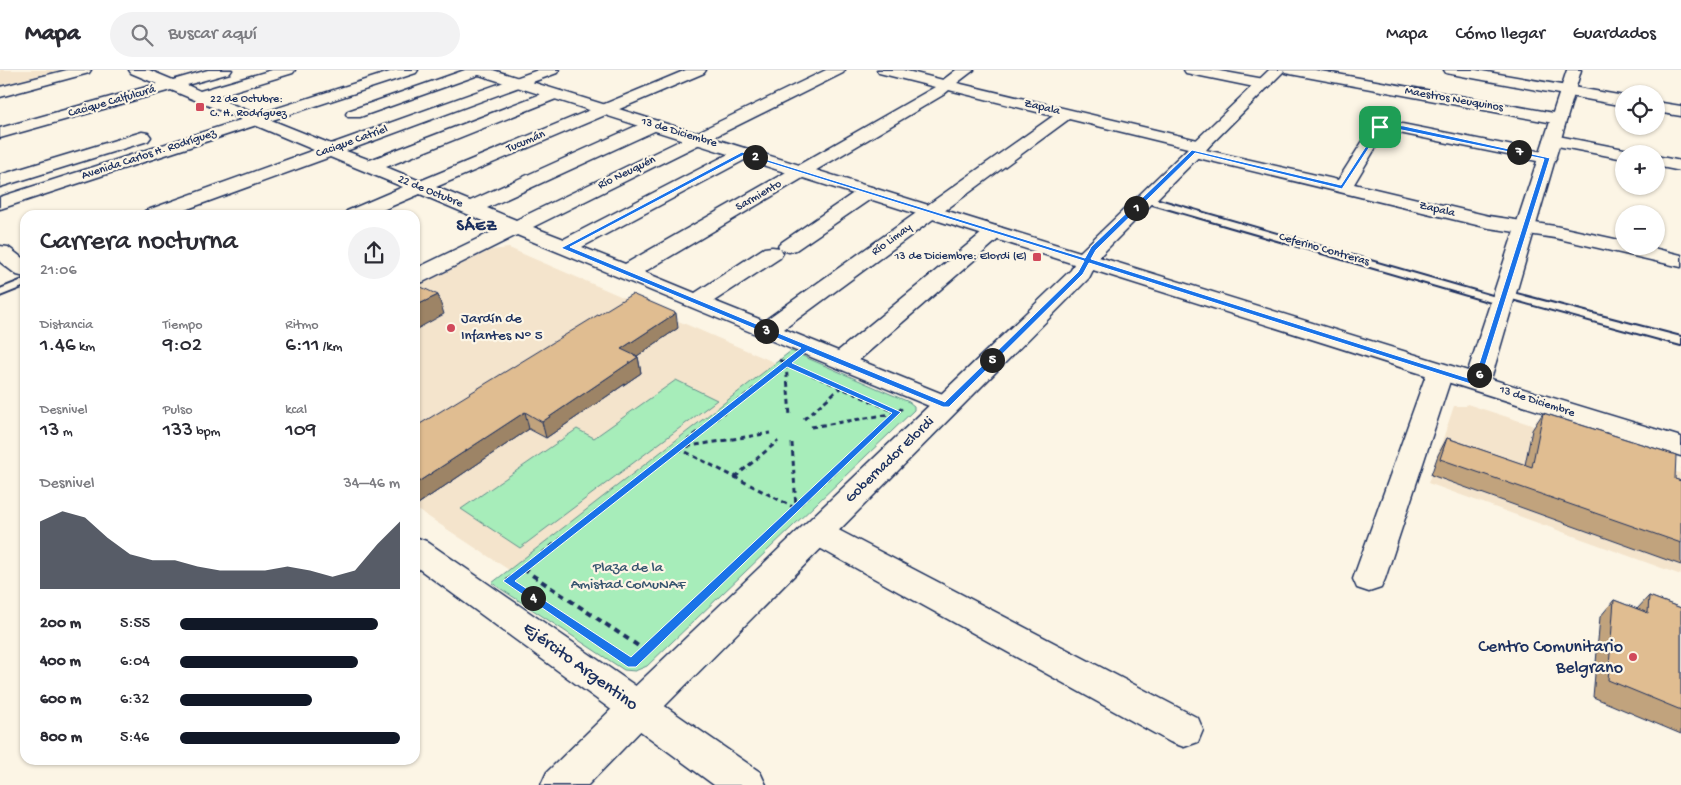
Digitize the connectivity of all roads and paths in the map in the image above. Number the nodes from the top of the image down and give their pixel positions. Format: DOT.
graph roads {
  1 [pos="84,70"];
  2 [pos="136,70"];
  3 [pos="225,70"];
  4 [pos="288,70"];
  5 [pos="411,70"];
  6 [pos="478,70"];
  7 [pos="552,70"];
  8 [pos="699,70"];
  9 [pos="838,70"];
  10 [pos="884,70"];
  11 [pos="967,70"];
  12 [pos="1192,70"];
  13 [pos="1278,70"];
  14 [pos="1290,70"];
  15 [pos="1451,70"];
  16 [pos="1574,70"];
  17 [pos="518,82"];
  18 [pos="1264,84"];
  19 [pos="172,85"];
  20 [pos="946,85"];
  21 [pos="1568,91"];
  22 [pos="0,92"];
  23 [pos="555,94"];
  24 [pos="199,96"];
  25 [pos="1615,99"];
  26 [pos="1665,108"];
  27 [pos="231,110"];
  28 [pos="258,110"];
  29 [pos="605,110"];
  30 [pos="1681,111"];
  31 [pos="354,114"];
  32 [pos="1066,114"];
  33 [pos="204,118"];
  34 [pos="1559,119"];
  35 [pos="653,125"];
  36 [pos="157,132"];
  37 [pos="0,134"];
  38 [pos="698,139"];
  39 [pos="1197,149"];
  40 [pos="1550,149"];
  41 [pos="330,150"];
  42 [pos="744,153"];
  43 [pos="1615,153"];
  44 [pos="1665,163"];
  45 [pos="369,166"];
  46 [pos="1681,166"];
  47 [pos="801,171"];
  48 [pos="0,181"];
  49 [pos="419,187"];
  50 [pos="1342,187"];
  51 [pos="868,192"];
  52 [pos="1145,199"];
  53 [pos="0,203"];
  54 [pos="470,208"];
  55 [pos="166,210"];
  56 [pos="366,210"];
  57 [pos="931,212"];
  58 [pos="516,227"];
  59 [pos="1525,228"];
  60 [pos="995,232"];
  61 [pos="564,248"];
  62 [pos="1087,260"];
  63 [pos="1681,261"];
  64 [pos="18,266"];
  65 [pos="626,273"];
  66 [pos="420,275"];
  67 [pos="0,293"];
  68 [pos="1503,298"];
  69 [pos="697,302"];
  70 [pos="766,331"];
  71 [pos="1681,341"];
  72 [pos="807,348"];
  73 [pos="779,360"];
  74 [pos="842,362"];
  75 [pos="786,364"];
  76 [pos="1440,372"];
  77 [pos="1477,383"];
  78 [pos="841,387"];
  79 [pos="946,405"];
  80 [pos="904,407"];
  81 [pos="898,412"];
  82 [pos="902,415"];
  83 [pos="790,416"];
  84 [pos="804,419"];
  85 [pos="811,426"];
  86 [pos="770,433"];
  87 [pos="778,441"];
  88 [pos="792,442"];
  89 [pos="678,448"];
  90 [pos="1681,448"];
  91 [pos="735,477"];
  92 [pos="805,517"];
  93 [pos="420,553"];
  94 [pos="523,569"];
  95 [pos="500,577"];
  96 [pos="1369,578"];
  97 [pos="507,581"];
  98 [pos="516,587"];
  99 [pos="549,609"];
  100 [pos="646,650"];
  101 [pos="632,663"];
  102 [pos="641,670"];
  103 [pos="638,708"];
  104 [pos="1184,730"];
  105 [pos="561,785"];
  106 [pos="746,785"];
  1 -- 22 [label="street"];
  2 -- 19 [label="street"];
  3 -- 19 [label="street, Cacique Calfulcurá"];
  4 -- 24 [label="street"];
  5 -- 28 [label="street, Avenida Carlos H. Rodríguez"];
  6 -- 17 [label="street, 13 de Diciembre"];
  6 -- 31 [label="street"];
  7 -- 17 [label="street, Cacique Catriel"];
  8 -- 29 [label="street, Tucumán"];
  9 -- 38 [label="street, Río Neuquén"];
  10 -- 20 [label="street, Zapala"];
  11 -- 20 [label="street, Sarmiento"];
  12 -- 18 [label="street"];
  13 -- 18 [label="street, Gobernador Elordi"];
  14 -- 34 [label="street, Maestros Neuquinos"];
  15 -- 21 [label="street"];
  16 -- 21 [label="street"];
  17 -- 23 [label="street, 13 de Diciembre"];
  17 -- 41 [label="street, Cacique Catriel"];
  18 -- 39 [label="street, Gobernador Elordi"];
  19 -- 24 [label="street"];
  19 -- 37 [label="street, Cacique Calfulcurá"];
  20 -- 32 [label="street, Zapala"];
  20 -- 47 [label="street, Sarmiento"];
  21 -- 25 [label="street"];
  21 -- 34 [label="street"];
  23 -- 29 [label="street, 13 de Diciembre"];
  23 -- 45 [label="street"];
  24 -- 27 [label="street"];
  26 -- 30 [label="street"];
  27 -- 28 [label="street, Avenida Carlos H. Rodríguez"];
  27 -- 33 [label="street, Avenida Carlos H. Rodríguez"];
  28 -- 41 [label="street, 22 de Octubre"];
  28 -- 53 [label="street, Avenida Carlos H. Rodríguez"];
  29 -- 35 [label="street, 13 de Diciembre"];
  29 -- 49 [label="street, Tucumán"];
  32 -- 39 [label="street, Zapala"];
  32 -- 57 [label="street, Río Limay"];
  34 -- 40 [label="street"];
  35 -- 38 [label="street, 13 de Diciembre"];
  35 -- 54 [label="street"];
  36 -- 48 [label="street, Avenida Carlos H. Rodríguez"];
  38 -- 42 [label="street, 13 de Diciembre"];
  38 -- 58 [label="street, Río Neuquén"];
  39 -- 50 [label="street, Zapala"];
  39 -- 52 [label="street, Gobernador Elordi"];
  40 -- 43 [label="street"];
  40 -- 50 [label="street"];
  40 -- 59 [label="street"];
  41 -- 45 [label="street, 22 de Octubre"];
  41 -- 55 [label="street, Cacique Catriel"];
  42 -- 47 [label="street, 13 de Diciembre"];
  42 -- 61 [label="street"];
  44 -- 46 [label="street"];
  45 -- 49 [label="street, 22 de Octubre"];
  47 -- 51 [label="street, 13 de Diciembre"];
  47 -- 65 [label="street, Sarmiento"];
  49 -- 54 [label="street, 22 de Octubre"];
  49 -- 56 [label="street, Tucumán"];
  50 -- 59 [label="street, Zapala"];
  51 -- 57 [label="street, 13 de Diciembre"];
  51 -- 69 [label="street"];
  52 -- 62 [label="street, Gobernador Elordi"];
  52 -- 68 [label="lane, Ceferino Contreras"];
  54 -- 58 [label="street, 22 de Octubre"];
  57 -- 60 [label="street, 13 de Diciembre"];
  57 -- 70 [label="street, Río Limay"];
  58 -- 61 [label="street, 22 de Octubre"];
  58 -- 66 [label="street, Río Neuquén"];
  59 -- 63 [label="street, Zapala"];
  59 -- 68 [label="street"];
  60 -- 62 [label="street, 13 de Diciembre"];
  60 -- 74 [label="street"];
  61 -- 65 [label="street, 22 de Octubre"];
  62 -- 76 [label="street, 13 de Diciembre"];
  62 -- 79 [label="street, Gobernador Elordi"];
  64 -- 67 [label="lane"];
  65 -- 69 [label="street, 22 de Octubre"];
  68 -- 71 [label="lane, Ceferino Contreras"];
  68 -- 77 [label="street"];
  69 -- 70 [label="street, 22 de Octubre"];
  70 -- 72 [label="street, 22 de Octubre"];
  72 -- 74 [label="street, 22 de Octubre"];
  72 -- 75 [label="path"];
  73 -- 75 [label="path"];
  74 -- 79 [label="street, 22 de Octubre"];
  75 -- 78 [label="path"];
  75 -- 83 [label="path"];
  75 -- 89 [label="path"];
  76 -- 77 [label="street, 13 de Diciembre"];
  76 -- 96 [label="street"];
  77 -- 90 [label="street, 13 de Diciembre"];
  78 -- 81 [label="path"];
  78 -- 84 [label="path"];
  79 -- 92 [label="street, Gobernador Elordi"];
  80 -- 81 [label="path"];
  81 -- 82 [label="path"];
  81 -- 85 [label="path"];
  81 -- 92 [label="path"];
  86 -- 89 [label="path"];
  87 -- 91 [label="path"];
  88 -- 92 [label="path"];
  89 -- 91 [label="path"];
  89 -- 94 [label="path"];
  91 -- 92 [label="path"];
  92 -- 100 [label="path"];
  92 -- 103 [label="street, Gobernador Elordi"];
  92 -- 104 [label="street"];
  93 -- 103 [label="street, Ejército Argentino"];
  94 -- 97 [label="path"];
  94 -- 100 [label="path"];
  95 -- 97 [label="path"];
  97 -- 98 [label="path"];
  99 -- 101 [label="path"];
  100 -- 101 [label="path"];
  101 -- 102 [label="path"];
  103 -- 105 [label="street, Gobernador Elordi"];
  103 -- 106 [label="street, Ejército Argentino"];
}
